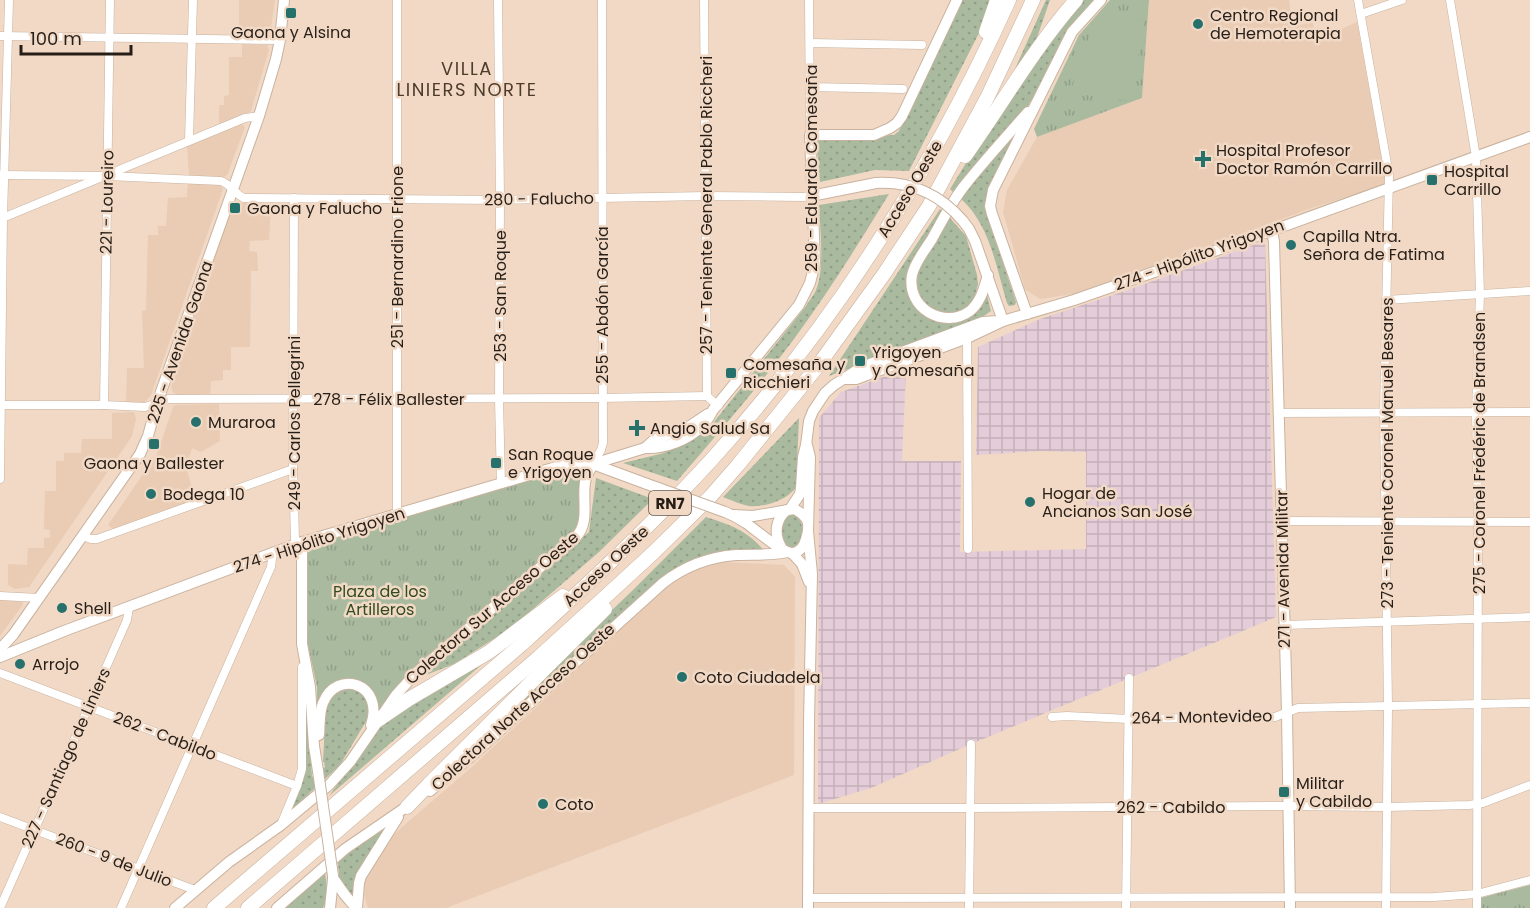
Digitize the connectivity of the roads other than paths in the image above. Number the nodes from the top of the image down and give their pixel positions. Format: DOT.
graph roads {
  1 [pos="9,0"];
  2 [pos="110,0"];
  3 [pos="193,0"];
  4 [pos="284,0"];
  5 [pos="397,0"];
  6 [pos="498,0"];
  7 [pos="602,0"];
  8 [pos="704,0"];
  9 [pos="809,0"];
  10 [pos="957,0"];
  11 [pos="998,0"];
  12 [pos="1009,0"];
  13 [pos="1033,0"];
  14 [pos="1076,0"];
  15 [pos="1101,0"];
  16 [pos="1359,0"];
  17 [pos="1402,0"];
  18 [pos="1450,0"];
  19 [pos="1361,14"];
  20 [pos="4,36"];
  21 [pos="109,38"];
  22 [pos="192,39"];
  23 [pos="280,40"];
  24 [pos="810,43"];
  25 [pos="922,45"];
  26 [pos="810,87"];
  27 [pos="903,89"];
  28 [pos="1040,98"];
  29 [pos="956,109"];
  30 [pos="259,116"];
  31 [pos="810,135"];
  32 [pos="1530,137"];
  33 [pos="189,140"];
  34 [pos="1476,157"];
  35 [pos="2,175"];
  36 [pos="107,176"];
  37 [pos="1389,188"];
  38 [pos="232,189"];
  39 [pos="706,196"];
  40 [pos="811,196"];
  41 [pos="294,198"];
  42 [pos="602,198"];
  43 [pos="397,199"];
  44 [pos="500,200"];
  45 [pos="929,206"];
  46 [pos="1,219"];
  47 [pos="1272,230"];
  48 [pos="988,275"];
  49 [pos="1530,291"];
  50 [pos="1480,294"];
  51 [pos="1386,300"];
  52 [pos="1027,314"];
  53 [pos="1003,321"];
  54 [pos="967,338"];
  55 [pos="843,379"];
  56 [pos="707,396"];
  57 [pos="397,398"];
  58 [pos="602,398"];
  59 [pos="294,399"];
  60 [pos="499,399"];
  61 [pos="157,403"];
  62 [pos="1,405"];
  63 [pos="104,405"];
  64 [pos="716,408"];
  65 [pos="1384,412"];
  66 [pos="1476,412"];
  67 [pos="1530,412"];
  68 [pos="1279,413"];
  69 [pos="806,445"];
  70 [pos="593,464"];
  71 [pos="293,469"];
  72 [pos="0,479"];
  73 [pos="501,484"];
  74 [pos="789,509"];
  75 [pos="728,513"];
  76 [pos="397,514"];
  77 [pos="1282,521"];
  78 [pos="1386,521"];
  79 [pos="1478,522"];
  80 [pos="1530,522"];
  81 [pos="808,527"];
  82 [pos="83,536"];
  83 [pos="299,543"];
  84 [pos="968,549"];
  85 [pos="787,551"];
  86 [pos="273,552"];
  87 [pos="653,554"];
  88 [pos="613,560"];
  89 [pos="811,585"];
  90 [pos="0,596"];
  91 [pos="39,598"];
  92 [pos="129,607"];
  93 [pos="1530,617"];
  94 [pos="1478,619"];
  95 [pos="1388,622"];
  96 [pos="1285,625"];
  97 [pos="302,644"];
  98 [pos="0,649"];
  99 [pos="0,657"];
  100 [pos="0,673"];
  101 [pos="1129,678"];
  102 [pos="1530,703"];
  103 [pos="1477,705"];
  104 [pos="1388,706"];
  105 [pos="88,707"];
  106 [pos="1287,712"];
  107 [pos="1052,717"];
  108 [pos="1129,719"];
  109 [pos="378,720"];
  110 [pos="366,737"];
  111 [pos="971,744"];
  112 [pos="191,746"];
  113 [pos="318,770"];
  114 [pos="1530,785"];
  115 [pos="297,786"];
  116 [pos="1476,805"];
  117 [pos="1288,806"];
  118 [pos="1387,807"];
  119 [pos="808,808"];
  120 [pos="970,808"];
  121 [pos="1128,808"];
  122 [pos="404,809"];
  123 [pos="0,817"];
  124 [pos="281,825"];
  125 [pos="34,830"];
  126 [pos="137,870"];
  127 [pos="333,877"];
  128 [pos="1530,880"];
  129 [pos="195,890"];
  130 [pos="1477,894"];
  131 [pos="969,897"];
  132 [pos="1386,897"];
  133 [pos="1126,898"];
  134 [pos="1290,902"];
  135 [pos="808,903"];
  136 [pos="355,906"];
  137 [pos="0,908"];
  138 [pos="121,908"];
  139 [pos="175,908"];
  140 [pos="214,908"];
  141 [pos="248,908"];
  142 [pos="277,908"];
  143 [pos="331,908"];
  144 [pos="969,908"];
  145 [pos="1126,908"];
  146 [pos="1386,908"];
  147 [pos="1477,908"];
  1 -- 20 [label="street"];
  2 -- 21 [label="street, 221 - Loureiro"];
  3 -- 22 [label="street"];
  4 -- 23 [label="street, 225 - Avenida Gaona"];
  5 -- 43 [label="street, 251 - Bernardino Frione"];
  6 -- 44 [label="street, 253 - San Roque"];
  7 -- 42 [label="street, 255 - Abdón García"];
  8 -- 39 [label="street, 257 - Teniente General Pablo Riccheri"];
  9 -- 24 [label="street, 259 - Eduardo Comesaña"];
  10 -- 31 [label="street"];
  11 -- 29 [label="highway"];
  12 -- 29 [label="highway, Acceso Oeste / RN7"];
  13 -- 45 [label="highway, Acceso Oeste / RN7"];
  14 -- 45 [label="highway"];
  15 -- 28 [label="street"];
  16 -- 19 [label="street, 273 - Teniente Coronel Manuel Besares"];
  17 -- 19 [label="street"];
  18 -- 34 [label="street, 275 - Coronel Frédéric de Brandsen"];
  19 -- 37 [label="street, 273 - Teniente Coronel Manuel Besares"];
  20 -- 21 [label="street"];
  20 -- 35 [label="street"];
  21 -- 22 [label="street"];
  21 -- 36 [label="street, 221 - Loureiro"];
  22 -- 23 [label="street"];
  22 -- 33 [label="street"];
  23 -- 30 [label="street, 225 - Avenida Gaona"];
  24 -- 25 [label="street"];
  24 -- 26 [label="street, 259 - Eduardo Comesaña"];
  26 -- 27 [label="street"];
  26 -- 31 [label="street, 259 - Eduardo Comesaña"];
  28 -- 48 [label="street"];
  28 -- 52 [label="street"];
  29 -- 88 [label="highway, Acceso Oeste / RN7"];
  30 -- 33 [label="street"];
  30 -- 38 [label="street, 225 - Avenida Gaona"];
  31 -- 40 [label="street, 259 - Eduardo Comesaña"];
  32 -- 34 [label="street, 274 - Hipólito Yrigoyen"];
  33 -- 36 [label="street"];
  34 -- 37 [label="street, 274 - Hipólito Yrigoyen"];
  34 -- 50 [label="street, 275 - Coronel Frédéric de Brandsen"];
  35 -- 36 [label="street, 280 - Falucho"];
  35 -- 46 [label="street"];
  36 -- 38 [label="street, 280 - Falucho"];
  36 -- 46 [label="street"];
  36 -- 63 [label="street, 221 - Loureiro"];
  37 -- 47 [label="street, 274 - Hipólito Yrigoyen"];
  37 -- 51 [label="street, 273 - Teniente Coronel Manuel Besares"];
  38 -- 41 [label="street, 280 - Falucho"];
  38 -- 61 [label="street, 225 - Avenida Gaona"];
  39 -- 40 [label="street, 280 - Falucho"];
  39 -- 42 [label="street, 280 - Falucho"];
  39 -- 56 [label="street, 257 - Teniente General Pablo Riccheri"];
  40 -- 48 [label="street, 280 - Falucho, bridge"];
  40 -- 64 [label="street, 259 - Eduardo Comesaña"];
  41 -- 43 [label="street, 280 - Falucho"];
  41 -- 59 [label="street, 249 - Carlos Pellegrini"];
  42 -- 44 [label="street, 280 - Falucho"];
  42 -- 58 [label="street, 255 - Abdón García"];
  43 -- 44 [label="street, 280 - Falucho"];
  43 -- 57 [label="street, 251 - Bernardino Frione"];
  44 -- 60 [label="street, 253 - San Roque"];
  45 -- 87 [label="highway, Acceso Oeste / RN7"];
  46 -- 62 [label="street"];
  47 -- 52 [label="street, 274 - Hipólito Yrigoyen"];
  47 -- 68 [label="street, 271 - Avenida Militar"];
  48 -- 53 [label="street, 280 - Falucho"];
  49 -- 50 [label="street"];
  50 -- 51 [label="street"];
  50 -- 66 [label="street, 275 - Coronel Frédéric de Brandsen"];
  51 -- 65 [label="street, 273 - Teniente Coronel Manuel Besares"];
  52 -- 53 [label="street, 274 - Hipólito Yrigoyen"];
  53 -- 54 [label="street, 274 - Hipólito Yrigoyen"];
  53 -- 55 [label="street, 274 - Hipólito Yrigoyen"];
  54 -- 55 [label="street, 274 - Hipólito Yrigoyen"];
  54 -- 84 [label="street"];
  55 -- 69 [label="street, 274 - Hipólito Yrigoyen"];
  56 -- 58 [label="street, 278 - Félix Ballester"];
  56 -- 64 [label="street"];
  57 -- 59 [label="street, 278 - Félix Ballester"];
  57 -- 60 [label="street, 278 - Félix Ballester"];
  57 -- 76 [label="street, 251 - Bernardino Frione"];
  58 -- 60 [label="street, 278 - Félix Ballester"];
  58 -- 70 [label="street, 255 - Abdón García"];
  59 -- 61 [label="street, 278 - Félix Ballester"];
  59 -- 71 [label="street, 249 - Carlos Pellegrini"];
  60 -- 73 [label="street, 253 - San Roque"];
  61 -- 63 [label="street, 278 - Félix Ballester"];
  61 -- 82 [label="street, 225 - Avenida Gaona"];
  62 -- 63 [label="street, 278 - Félix Ballester"];
  62 -- 72 [label="street"];
  64 -- 70 [label="street, 274 - Hipólito Yrigoyen"];
  65 -- 66 [label="street"];
  65 -- 68 [label="street"];
  65 -- 78 [label="street, 273 - Teniente Coronel Manuel Besares"];
  66 -- 67 [label="street"];
  66 -- 79 [label="street, 275 - Coronel Frédéric de Brandsen"];
  68 -- 77 [label="street, 271 - Avenida Militar"];
  69 -- 74 [label="street"];
  69 -- 81 [label="street"];
  70 -- 73 [label="street, 274 - Hipólito Yrigoyen"];
  70 -- 75 [label="street, bridge"];
  70 -- 109 [label="street, Colectora Sur Acceso Oeste"];
  71 -- 82 [label="street"];
  71 -- 83 [label="street, 249 - Carlos Pellegrini"];
  73 -- 76 [label="street, 274 - Hipólito Yrigoyen"];
  74 -- 75 [label="street"];
  74 -- 81 [label="street"];
  74 -- 85 [label="street"];
  75 -- 85 [label="street"];
  76 -- 83 [label="street, 274 - Hipólito Yrigoyen"];
  77 -- 78 [label="street"];
  77 -- 96 [label="street, 271 - Avenida Militar"];
  78 -- 79 [label="street"];
  78 -- 95 [label="street, 273 - Teniente Coronel Manuel Besares"];
  79 -- 80 [label="street"];
  79 -- 94 [label="street, 275 - Coronel Frédéric de Brandsen"];
  81 -- 85 [label="street"];
  81 -- 89 [label="street"];
  82 -- 91 [label="street, 225 - Avenida Gaona"];
  83 -- 86 [label="street, 274 - Hipólito Yrigoyen"];
  83 -- 97 [label="street, 249 - Carlos Pellegrini"];
  85 -- 89 [label="street"];
  85 -- 122 [label="street, Colectora Norte Acceso Oeste"];
  86 -- 92 [label="street, 274 - Hipólito Yrigoyen"];
  86 -- 112 [label="street"];
  87 -- 122 [label="highway"];
  87 -- 141 [label="highway, Acceso Oeste / RN7"];
  88 -- 109 [label="highway"];
  88 -- 140 [label="highway, Acceso Oeste / RN7"];
  89 -- 119 [label="street"];
  90 -- 91 [label="street"];
  91 -- 98 [label="street, 225 - Avenida Gaona"];
  92 -- 99 [label="street, 274 - Hipólito Yrigoyen"];
  92 -- 105 [label="street, 227 - Santiago de Liniers"];
  93 -- 94 [label="street"];
  94 -- 95 [label="street"];
  94 -- 103 [label="street, 275 - Coronel Frédéric de Brandsen"];
  95 -- 96 [label="street"];
  95 -- 104 [label="street, 273 - Teniente Coronel Manuel Besares"];
  96 -- 106 [label="street, 271 - Avenida Militar"];
  97 -- 113 [label="street, 249 - Carlos Pellegrini"];
  97 -- 115 [label="street, 249 - Carlos Pellegrini"];
  100 -- 105 [label="street, 262 - Cabildo"];
  101 -- 108 [label="street"];
  102 -- 103 [label="street, 264 - Montevideo"];
  103 -- 104 [label="street, 264 - Montevideo"];
  103 -- 116 [label="street, 275 - Coronel Frédéric de Brandsen"];
  104 -- 106 [label="street, 264 - Montevideo"];
  104 -- 118 [label="street, 273 - Teniente Coronel Manuel Besares"];
  105 -- 112 [label="street, 262 - Cabildo"];
  105 -- 125 [label="street, 227 - Santiago de Liniers"];
  106 -- 108 [label="street, 264 - Montevideo"];
  106 -- 117 [label="street, 271 - Avenida Militar"];
  107 -- 108 [label="street, 264 - Montevideo"];
  108 -- 121 [label="street"];
  109 -- 110 [label="street, Colectora Sur Acceso Oeste"];
  110 -- 113 [label="street"];
  110 -- 124 [label="street, Colectora Sur Acceso Oeste"];
  111 -- 120 [label="street"];
  112 -- 115 [label="street, 262 - Cabildo"];
  112 -- 126 [label="street"];
  113 -- 127 [label="street, 249 - Carlos Pellegrini, bridge"];
  114 -- 116 [label="street, 262 - Cabildo"];
  115 -- 124 [label="street, 249 - Carlos Pellegrini"];
  116 -- 118 [label="street, 262 - Cabildo"];
  116 -- 130 [label="street, 275 - Coronel Frédéric de Brandsen"];
  117 -- 118 [label="street, 262 - Cabildo"];
  117 -- 121 [label="street, 262 - Cabildo"];
  117 -- 134 [label="street, 271 - Avenida Militar"];
  118 -- 132 [label="street, 273 - Teniente Coronel Manuel Besares"];
  119 -- 120 [label="street, 262 - Cabildo"];
  119 -- 135 [label="street"];
  120 -- 121 [label="street, 262 - Cabildo"];
  120 -- 131 [label="street"];
  121 -- 133 [label="street"];
  122 -- 136 [label="street"];
  122 -- 142 [label="street, Colectora Norte Acceso Oeste"];
  123 -- 125 [label="street, 260 - 9 de Julio"];
  124 -- 129 [label="street, Colectora Sur Acceso Oeste"];
  125 -- 126 [label="street, 260 - 9 de Julio"];
  125 -- 137 [label="street, 227 - Santiago de Liniers"];
  126 -- 129 [label="street, 260 - 9 de Julio"];
  126 -- 138 [label="street"];
  127 -- 136 [label="street, 249 - Carlos Pellegrini"];
  127 -- 143 [label="street, 249 - Carlos Pellegrini"];
  128 -- 130 [label="street"];
  129 -- 139 [label="street, Colectora Sur Acceso Oeste"];
  130 -- 132 [label="street"];
  130 -- 147 [label="street, 275 - Coronel Frédéric de Brandsen"];
  131 -- 133 [label="street"];
  131 -- 135 [label="street"];
  131 -- 144 [label="street"];
  132 -- 134 [label="street"];
  132 -- 146 [label="street, 273 - Teniente Coronel Manuel Besares"];
  133 -- 134 [label="street"];
  133 -- 145 [label="street"];
  136 -- 143 [label="street"];
}
